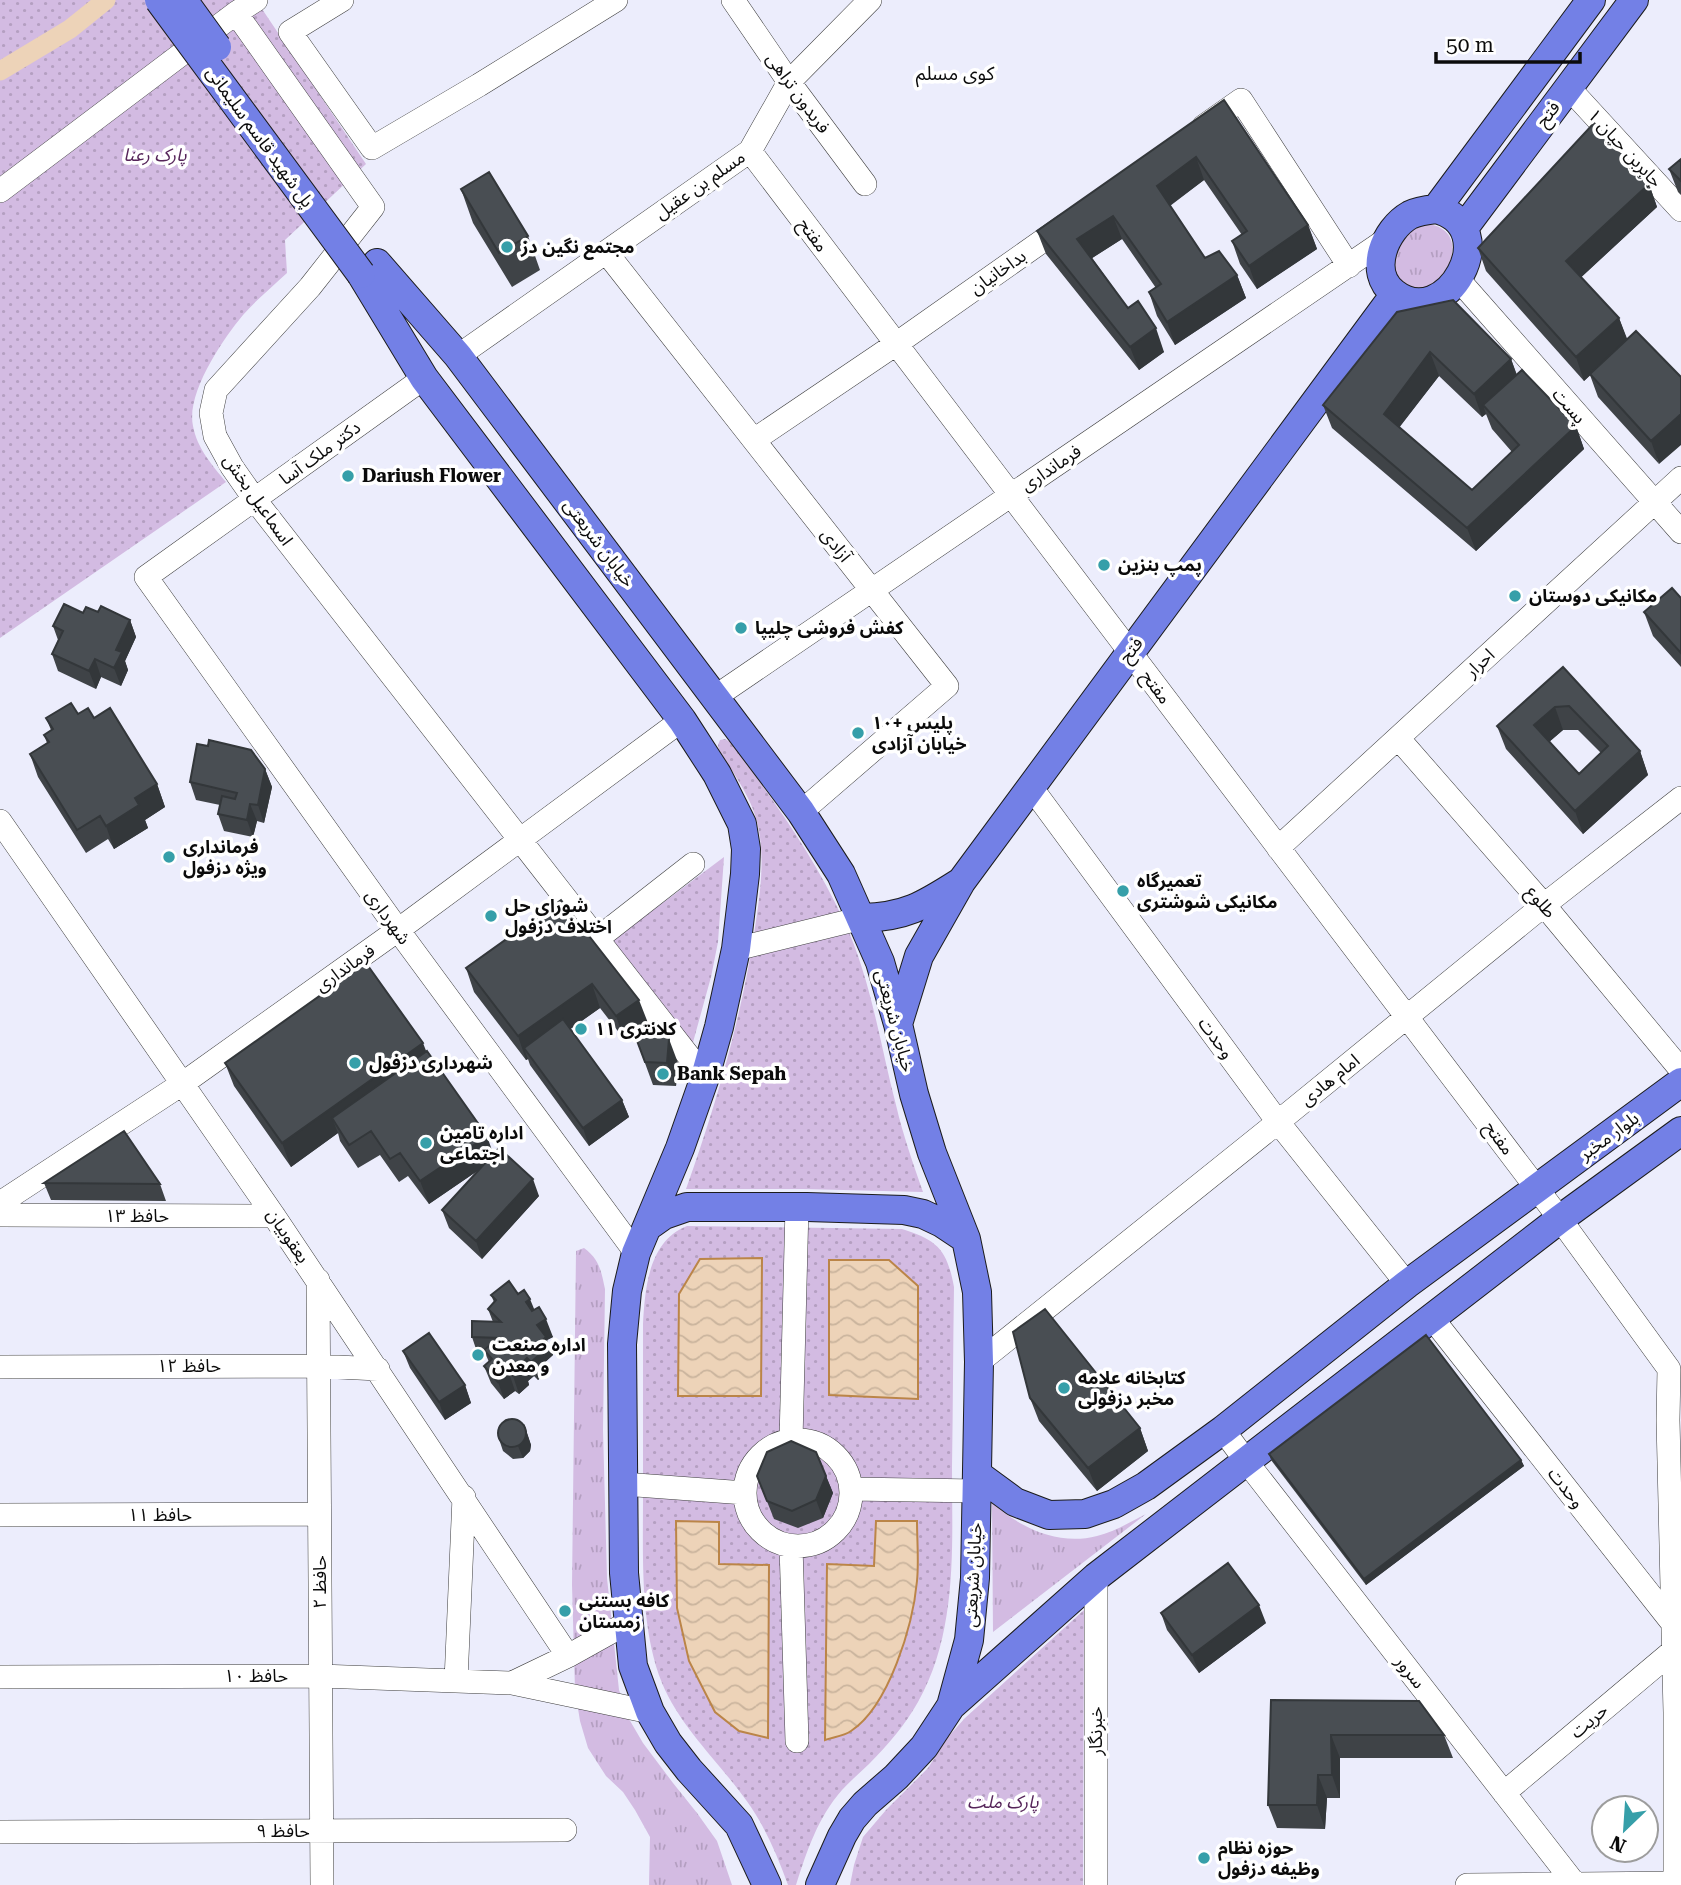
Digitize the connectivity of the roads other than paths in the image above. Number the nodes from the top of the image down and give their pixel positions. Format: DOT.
graph roads {
  1 [pos="159,0"];
  2 [pos="183,0"];
  3 [pos="256,0"];
  4 [pos="342,0"];
  5 [pos="616,0"];
  6 [pos="733,0"];
  7 [pos="870,0"];
  8 [pos="1591,0"];
  9 [pos="1634,0"];
  10 [pos="236,13"];
  11 [pos="789,82"];
  12 [pos="1568,87"];
  13 [pos="1185,140"];
  14 [pos="750,151"];
  15 [pos="865,184"];
  16 [pos="0,191"];
  17 [pos="1436,209"];
  18 [pos="1085,210"];
  19 [pos="1681,210"];
  20 [pos="1464,228"];
  21 [pos="1387,239"];
  22 [pos="606,252"];
  23 [pos="1349,266"];
  24 [pos="369,268"];
  25 [pos="1458,279"];
  26 [pos="1395,295"];
  27 [pos="896,344"];
  28 [pos="458,356"];
  29 [pos="424,377"];
  30 [pos="754,440"];
  31 [pos="1681,478"];
  32 [pos="1011,496"];
  33 [pos="255,500"];
  34 [pos="1654,502"];
  35 [pos="1681,531"];
  36 [pos="146,577"];
  37 [pos="872,590"];
  38 [pos="1130,652"];
  39 [pos="715,697"];
  40 [pos="682,720"];
  41 [pos="1398,738"];
  42 [pos="1031,787"];
  43 [pos="1681,797"];
  44 [pos="801,812"];
  45 [pos="0,821"];
  46 [pos="520,840"];
  47 [pos="1278,848"];
  48 [pos="693,864"];
  49 [pos="961,882"];
  50 [pos="1544,905"];
  51 [pos="862,918"];
  52 [pos="398,930"];
  53 [pos="597,939"];
  54 [pos="736,949"];
  55 [pos="1406,1017"];
  56 [pos="898,1024"];
  57 [pos="1681,1070"];
  58 [pos="705,1077"];
  59 [pos="1681,1082"];
  60 [pos="182,1084"];
  61 [pos="1278,1122"];
  62 [pos="1681,1131"];
  63 [pos="1537,1189"];
  64 [pos="0,1203"];
  65 [pos="797,1207"];
  66 [pos="0,1215"];
  67 [pos="274,1216"];
  68 [pos="1560,1219"];
  69 [pos="966,1239"];
  70 [pos="641,1240"];
  71 [pos="317,1280"];
  72 [pos="1407,1284"];
  73 [pos="1432,1318"];
  74 [pos="979,1362"];
  75 [pos="318,1366"];
  76 [pos="0,1367"];
  77 [pos="378,1369"];
  78 [pos="1675,1420"];
  79 [pos="1223,1430"];
  80 [pos="791,1440"];
  81 [pos="1245,1461"];
  82 [pos="977,1482"];
  83 [pos="623,1485"];
  84 [pos="851,1489"];
  85 [pos="745,1493"];
  86 [pos="464,1497"];
  87 [pos="319,1514"];
  88 [pos="0,1515"];
  89 [pos="791,1546"];
  90 [pos="1096,1577"];
  91 [pos="629,1622"];
  92 [pos="1674,1625"];
  93 [pos="1674,1650"];
  94 [pos="568,1656"];
  95 [pos="320,1676"];
  96 [pos="0,1677"];
  97 [pos="456,1681"];
  98 [pos="512,1683"];
  99 [pos="951,1706"];
  100 [pos="650,1712"];
  101 [pos="1678,1712"];
  102 [pos="797,1741"];
  103 [pos="1504,1793"];
  104 [pos="739,1825"];
  105 [pos="565,1830"];
  106 [pos="322,1831"];
  107 [pos="0,1832"];
  108 [pos="842,1836"];
  109 [pos="1575,1884"];
  110 [pos="1677,1884"];
  111 [pos="322,1885"];
  112 [pos="750,1885"];
  113 [pos="767,1885"];
  114 [pos="820,1885"];
  115 [pos="834,1885"];
  116 [pos="1096,1885"];
  117 [pos="1467,1885"];
  1 -- 24 [label="main road, پل شهید قاسم سلیمانی, bridge"];
  2 -- 24 [label="main road, پل شهید قاسم سلیمانی, bridge"];
  3 -- 10 [label="street"];
  4 -- 5 [label="street"];
  6 -- 11 [label="street, فریدون تراهی"];
  7 -- 11 [label="street, مسلم بن عقیل"];
  8 -- 17 [label="main road, فتح"];
  9 -- 12 [label="main road, فتح"];
  10 -- 16 [label="street"];
  10 -- 33 [label="street, اسماعیل بخش"];
  11 -- 14 [label="street, مسلم بن عقیل"];
  11 -- 15 [label="street, فریدون تراهی"];
  12 -- 19 [label="street, جابربن حیان ۱"];
  12 -- 20 [label="main road, فتح"];
  13 -- 23 [label="street"];
  14 -- 22 [label="street, مسلم بن عقیل"];
  14 -- 27 [label="street, مفتح"];
  17 -- 20 [label="main road"];
  17 -- 21 [label="main road"];
  18 -- 27 [label="street, بداخانیان"];
  20 -- 25 [label="main road"];
  21 -- 23 [label="street, فرمانداری"];
  21 -- 26 [label="main road"];
  22 -- 28 [label="street, مسلم بن عقیل"];
  22 -- 30 [label="street, آزادی"];
  23 -- 32 [label="street, فرمانداری"];
  24 -- 28 [label="main road, خیابان شریعتی"];
  24 -- 29 [label="main road"];
  25 -- 26 [label="main road"];
  25 -- 34 [label="street, پست"];
  26 -- 38 [label="main road, فتح"];
  27 -- 30 [label="street, بداخانیان"];
  27 -- 32 [label="street, مفتح"];
  28 -- 39 [label="main road, خیابان شریعتی"];
  29 -- 33 [label="street, دکتر ملک آسا"];
  29 -- 40 [label="main road"];
  30 -- 37 [label="street, آزادی"];
  31 -- 34 [label="street, احرار"];
  32 -- 37 [label="street, فرمانداری"];
  32 -- 38 [label="street, مفتح"];
  33 -- 36 [label="street, دکتر ملک آسا"];
  33 -- 46 [label="street, اسماعیل بخش"];
  34 -- 35 [label="street, پست"];
  34 -- 41 [label="street, احرار"];
  36 -- 52 [label="street, شهرداری"];
  37 -- 39 [label="street, فرمانداری"];
  37 -- 44 [label="street, آزادی"];
  38 -- 42 [label="main road, فتح"];
  38 -- 47 [label="street, مفتح"];
  39 -- 40 [label="main road"];
  39 -- 44 [label="main road, خیابان شریعتی"];
  40 -- 46 [label="street, فرمانداری"];
  40 -- 54 [label="main road"];
  41 -- 47 [label="street, احرار"];
  41 -- 50 [label="street, طلوع"];
  42 -- 49 [label="main road, فتح"];
  42 -- 61 [label="street, وحدت"];
  43 -- 50 [label="street, امام هادی"];
  44 -- 51 [label="main road, خیابان شریعتی"];
  45 -- 60 [label="street, یعقوبیان"];
  46 -- 52 [label="street, فرمانداری"];
  46 -- 53 [label="street, اسماعیل بخش"];
  47 -- 55 [label="street, مفتح"];
  48 -- 53 [label="street"];
  49 -- 51 [label="main road"];
  49 -- 56 [label="main road, فتح"];
  50 -- 55 [label="street, امام هادی"];
  50 -- 57 [label="street, طلوع"];
  51 -- 54 [label="street"];
  51 -- 56 [label="main road, خیابان شریعتی"];
  52 -- 60 [label="street, فرمانداری"];
  52 -- 70 [label="street, شهرداری"];
  53 -- 58 [label="street, اسماعیل بخش"];
  54 -- 58 [label="main road"];
  55 -- 61 [label="street, امام هادی"];
  55 -- 63 [label="street, مفتح"];
  56 -- 69 [label="main road, خیابان شریعتی"];
  58 -- 70 [label="main road"];
  59 -- 63 [label="main road, بلوار مخبر"];
  60 -- 64 [label="street, فرمانداری"];
  60 -- 67 [label="street, یعقوبیان"];
  61 -- 72 [label="street, وحدت"];
  61 -- 74 [label="street, امام هادی"];
  62 -- 68 [label="main road"];
  63 -- 68 [label="street, مفتح"];
  63 -- 72 [label="main road, بلوار مخبر"];
  65 -- 69 [label="main road"];
  65 -- 70 [label="main road"];
  65 -- 80 [label="street"];
  66 -- 67 [label="street, حافظ ۱۳"];
  67 -- 71 [label="street, یعقوبیان"];
  68 -- 73 [label="main road"];
  68 -- 78 [label="street"];
  69 -- 74 [label="main road, خیابان شریعتی"];
  70 -- 83 [label="main road"];
  71 -- 75 [label="street, حافظ ۲"];
  71 -- 77 [label="street, یعقوبیان"];
  72 -- 79 [label="main road, بلوار مخبر"];
  73 -- 81 [label="main road"];
  73 -- 92 [label="street, وحدت"];
  74 -- 82 [label="main road, خیابان شریعتی"];
  75 -- 76 [label="street, حافظ ۱۲"];
  75 -- 77 [label="street, حافظ ۱۲"];
  75 -- 87 [label="street, حافظ ۲"];
  77 -- 86 [label="street, یعقوبیان"];
  78 -- 92 [label="street"];
  79 -- 81 [label="street, سرور"];
  79 -- 82 [label="main road, بلوار مخبر"];
  80 -- 84 [label="street"];
  80 -- 85 [label="street"];
  81 -- 90 [label="main road"];
  81 -- 103 [label="street, سرور"];
  82 -- 84 [label="street"];
  82 -- 99 [label="main road, خیابان شریعتی"];
  83 -- 85 [label="street"];
  83 -- 91 [label="main road"];
  84 -- 89 [label="street"];
  85 -- 89 [label="street"];
  86 -- 94 [label="street, یعقوبیان"];
  86 -- 97 [label="street"];
  87 -- 88 [label="street, حافظ ۱۱"];
  87 -- 95 [label="street, حافظ ۲"];
  89 -- 102 [label="street"];
  90 -- 99 [label="main road"];
  90 -- 116 [label="street, خبرنگار"];
  91 -- 94 [label="street"];
  91 -- 100 [label="main road"];
  92 -- 93 [label="street"];
  93 -- 101 [label="street"];
  93 -- 103 [label="street, حریت"];
  94 -- 98 [label="street"];
  95 -- 96 [label="street, حافظ ۱۰"];
  95 -- 97 [label="street, حافظ ۱۰"];
  95 -- 106 [label="street, حافظ ۲"];
  97 -- 98 [label="street, حافظ ۱۰"];
  98 -- 100 [label="street, حافظ ۱۰"];
  99 -- 108 [label="main road, خیابان شریعتی"];
  100 -- 104 [label="main road"];
  101 -- 110 [label="street"];
  103 -- 109 [label="street, سرور"];
  104 -- 112 [label="main road"];
  104 -- 113 [label="main road"];
  105 -- 106 [label="street, حافظ ۹"];
  106 -- 107 [label="street, حافظ ۹"];
  106 -- 111 [label="street, حافظ ۲"];
  108 -- 114 [label="main road, خیابان شریعتی"];
  108 -- 115 [label="main road"];
  109 -- 110 [label="street"];
  109 -- 117 [label="street"];
}
